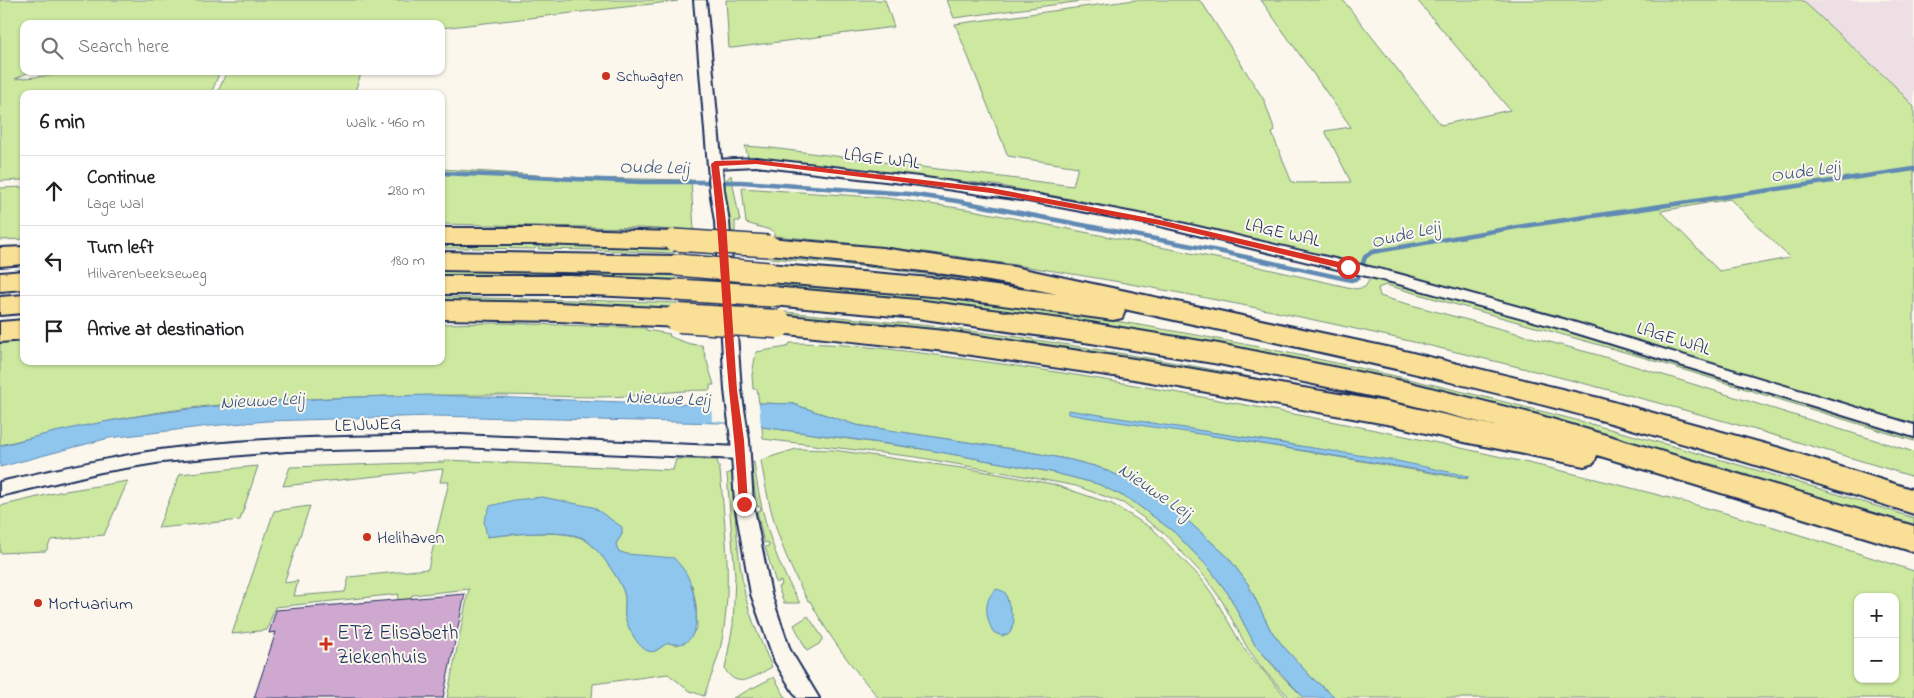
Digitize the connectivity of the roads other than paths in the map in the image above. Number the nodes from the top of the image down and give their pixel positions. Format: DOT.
graph roads {
  1 [pos="700,0"];
  2 [pos="716,177"];
  3 [pos="445,236"];
  4 [pos="0,247"];
  5 [pos="20,247"];
  6 [pos="20,256"];
  7 [pos="0,257"];
  8 [pos="445,261"];
  9 [pos="1348,267"];
  10 [pos="20,280"];
  11 [pos="0,282"];
  12 [pos="445,284"];
  13 [pos="771,284"];
  14 [pos="20,304"];
  15 [pos="0,306"];
  16 [pos="445,310"];
  17 [pos="20,330"];
  18 [pos="1259,330"];
  19 [pos="0,332"];
  20 [pos="1914,431"];
  21 [pos="740,447"];
  22 [pos="1727,482"];
  23 [pos="0,489"];
  24 [pos="1914,502"];
  25 [pos="1914,539"];
  26 [pos="809,698"];
  1 -- 2 [label="street"];
  2 -- 9 [label="street, LAGE WAL"];
  2 -- 21 [label="street"];
  3 -- 18 [label="highway, bridge"];
  4 -- 5 [label="highway"];
  6 -- 7 [label="highway"];
  8 -- 13 [label="highway, bridge"];
  9 -- 20 [label="street, LAGE WAL"];
  10 -- 11 [label="highway"];
  12 -- 13 [label="highway, bridge"];
  13 -- 18 [label="highway"];
  13 -- 22 [label="highway"];
  14 -- 15 [label="highway"];
  16 -- 22 [label="highway, bridge"];
  17 -- 19 [label="highway"];
  18 -- 24 [label="highway"];
  21 -- 23 [label="street, LEIJWEG"];
  21 -- 26 [label="street"];
  22 -- 25 [label="highway"];
}
